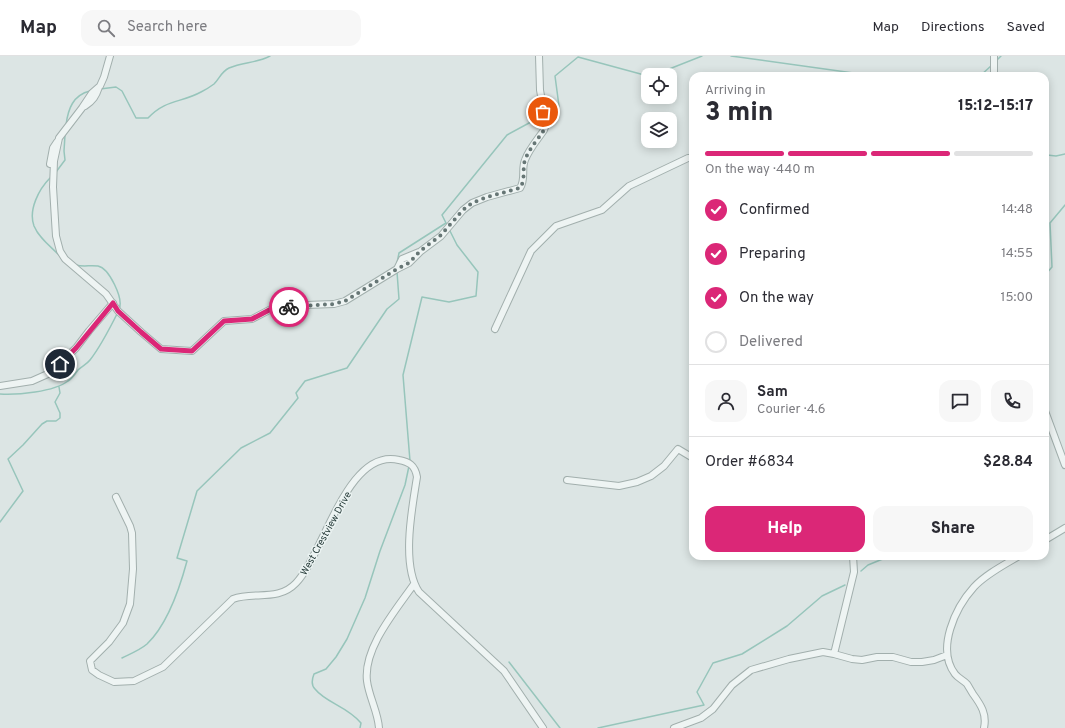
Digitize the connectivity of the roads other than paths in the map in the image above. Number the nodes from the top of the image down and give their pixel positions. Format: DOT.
graph roads {
  1 [pos="110,56"];
  2 [pos="539,56"];
  3 [pos="994,56"];
  4 [pos="994,72"];
  5 [pos="689,158"];
  6 [pos="113,303"];
  7 [pos="495,329"];
  8 [pos="0,386"];
  9 [pos="1049,422"];
  10 [pos="689,456"];
  11 [pos="1065,465"];
  12 [pos="566,480"];
  13 [pos="116,497"];
  14 [pos="1065,528"];
  15 [pos="1049,538"];
  16 [pos="853,560"];
  17 [pos="1013,560"];
  18 [pos="414,584"];
  19 [pos="834,654"];
  20 [pos="947,655"];
  21 [pos="379,728"];
  22 [pos="543,728"];
  23 [pos="674,728"];
  24 [pos="984,728"];
  1 -- 6 [label="street"];
  2 -- 6 [label="street"];
  3 -- 4 [label="street"];
  5 -- 7 [label="street"];
  6 -- 8 [label="street"];
  9 -- 11 [label="street"];
  10 -- 12 [label="street"];
  13 -- 18 [label="street, West Crestview Drive"];
  14 -- 15 [label="street"];
  16 -- 19 [label="street"];
  17 -- 20 [label="street"];
  18 -- 21 [label="street"];
  18 -- 22 [label="street, West Crestview Drive"];
  19 -- 20 [label="street"];
  19 -- 23 [label="street"];
  20 -- 24 [label="street"];
}
